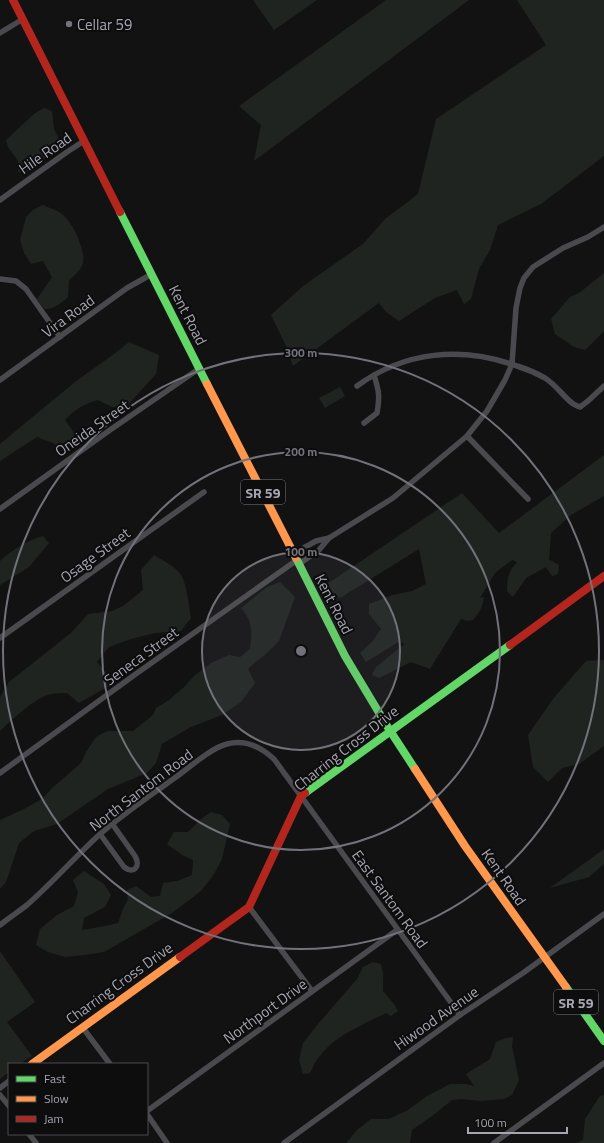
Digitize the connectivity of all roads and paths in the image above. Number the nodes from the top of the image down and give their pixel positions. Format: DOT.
graph roads {
  1 [pos="13,0"];
  2 [pos="23,19"];
  3 [pos="0,33"];
  4 [pos="84,141"];
  5 [pos="0,200"];
  6 [pos="604,227"];
  7 [pos="152,274"];
  8 [pos="0,279"];
  9 [pos="60,337"];
  10 [pos="512,364"];
  11 [pos="200,368"];
  12 [pos="374,375"];
  13 [pos="0,380"];
  14 [pos="357,386"];
  15 [pos="604,386"];
  16 [pos="364,423"];
  17 [pos="467,436"];
  18 [pos="204,492"];
  19 [pos="528,499"];
  20 [pos="0,509"];
  21 [pos="329,538"];
  22 [pos="296,559"];
  23 [pos="604,576"];
  24 [pos="0,638"];
  25 [pos="390,731"];
  26 [pos="0,774"];
  27 [pos="301,796"];
  28 [pos="113,824"];
  29 [pos="100,834"];
  30 [pos="249,906"];
  31 [pos="604,914"];
  32 [pos="0,925"];
  33 [pos="397,930"];
  34 [pos="544,958"];
  35 [pos="312,991"];
  36 [pos="460,1015"];
  37 [pos="83,1028"];
  38 [pos="604,1041"];
  39 [pos="33,1063"];
  40 [pos="109,1063"];
  41 [pos="604,1063"];
  42 [pos="8,1082"];
  43 [pos="0,1088"];
  44 [pos="0,1096"];
  45 [pos="8,1105"];
  46 [pos="148,1112"];
  47 [pos="148,1114"];
  48 [pos="30,1135"];
  49 [pos="36,1143"];
  50 [pos="167,1143"];
  51 [pos="284,1143"];
  52 [pos="494,1143"];
  1 -- 2 [label="main road, Kent Road / SR 59"];
  2 -- 3 [label="street"];
  2 -- 4 [label="main road, Kent Road / SR 59"];
  4 -- 5 [label="street, Hile Road"];
  4 -- 7 [label="main road, Kent Road / SR 59"];
  6 -- 10 [label="street"];
  7 -- 9 [label="street, Vira Road"];
  7 -- 11 [label="main road, Kent Road / SR 59"];
  8 -- 9 [label="street"];
  9 -- 13 [label="street, Vira Road"];
  10 -- 12 [label="street"];
  10 -- 15 [label="street"];
  10 -- 17 [label="street"];
  11 -- 20 [label="street, Oneida Street"];
  11 -- 22 [label="main road, Kent Road / SR 59"];
  12 -- 14 [label="street"];
  12 -- 16 [label="street"];
  17 -- 19 [label="street"];
  17 -- 21 [label="street"];
  18 -- 24 [label="street, Osage Street"];
  21 -- 22 [label="street"];
  21 -- 22 [label="street"];
  22 -- 25 [label="main road, Kent Road / SR 59"];
  22 -- 26 [label="street, Seneca Street"];
  23 -- 25 [label="main road, Charring Cross Drive"];
  25 -- 27 [label="main road, Charring Cross Drive"];
  25 -- 34 [label="main road, Kent Road / SR 59"];
  27 -- 28 [label="street, North Santom Road"];
  27 -- 30 [label="main road, Charring Cross Drive"];
  27 -- 33 [label="street, East Santom Road"];
  28 -- 29 [label="street, North Santom Road"];
  28 -- 29 [label="street"];
  29 -- 32 [label="street, North Santom Road"];
  30 -- 35 [label="street"];
  30 -- 37 [label="main road, Charring Cross Drive"];
  31 -- 34 [label="street, Hiwood Avenue"];
  33 -- 35 [label="street, Northport Drive"];
  33 -- 36 [label="street, East Santom Road"];
  34 -- 36 [label="street, Hiwood Avenue"];
  34 -- 38 [label="main road, Kent Road / SR 59"];
  35 -- 46 [label="street, Northport Drive"];
  36 -- 51 [label="street, Hiwood Avenue"];
  37 -- 39 [label="main road, Charring Cross Drive"];
  37 -- 40 [label="street"];
  41 -- 52 [label="street"];
  42 -- 43 [label="street"];
  44 -- 45 [label="street"];
  47 -- 50 [label="street"];
  48 -- 49 [label="street"];
}
